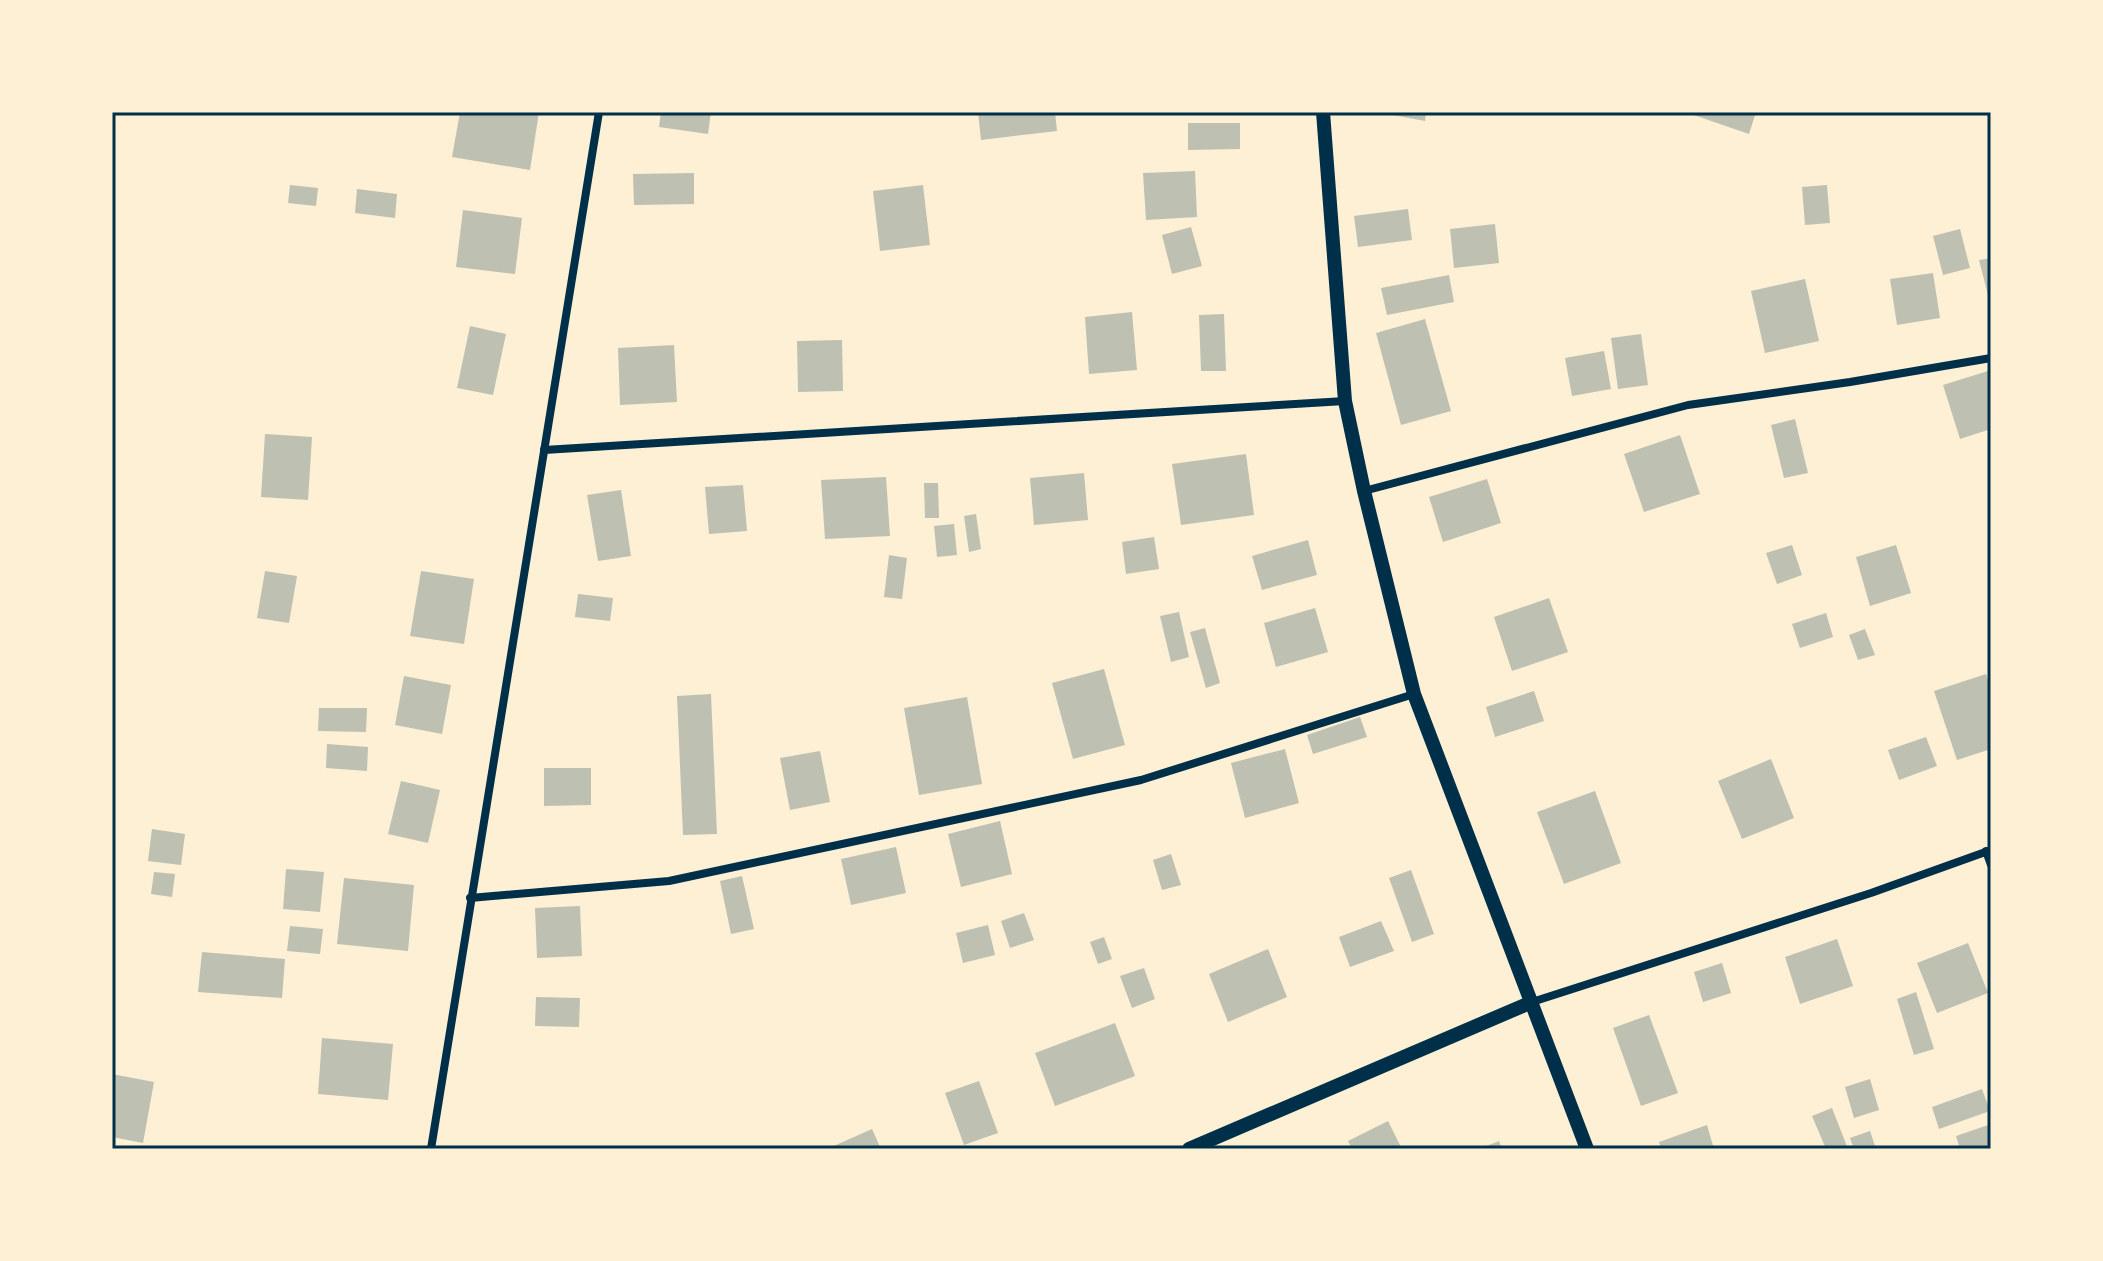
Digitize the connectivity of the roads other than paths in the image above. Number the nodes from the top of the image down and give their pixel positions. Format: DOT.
graph roads {
  1 [pos="599,112"];
  2 [pos="1323,112"];
  3 [pos="1991,358"];
  4 [pos="1345,401"];
  5 [pos="544,450"];
  6 [pos="1364,491"];
  7 [pos="1414,694"];
  8 [pos="1989,850"];
  9 [pos="1991,865"];
  10 [pos="470,898"];
  11 [pos="1532,1002"];
  12 [pos="431,1149"];
  13 [pos="1189,1149"];
  14 [pos="1587,1149"];
  1 -- 5 [label="street"];
  2 -- 4 [label="street"];
  3 -- 6 [label="street"];
  4 -- 5 [label="street"];
  4 -- 6 [label="street"];
  5 -- 10 [label="street"];
  6 -- 7 [label="street"];
  7 -- 10 [label="street"];
  7 -- 11 [label="street"];
  8 -- 9 [label="street"];
  8 -- 11 [label="street"];
  10 -- 12 [label="street"];
  11 -- 13 [label="street"];
  11 -- 14 [label="street"];
}
